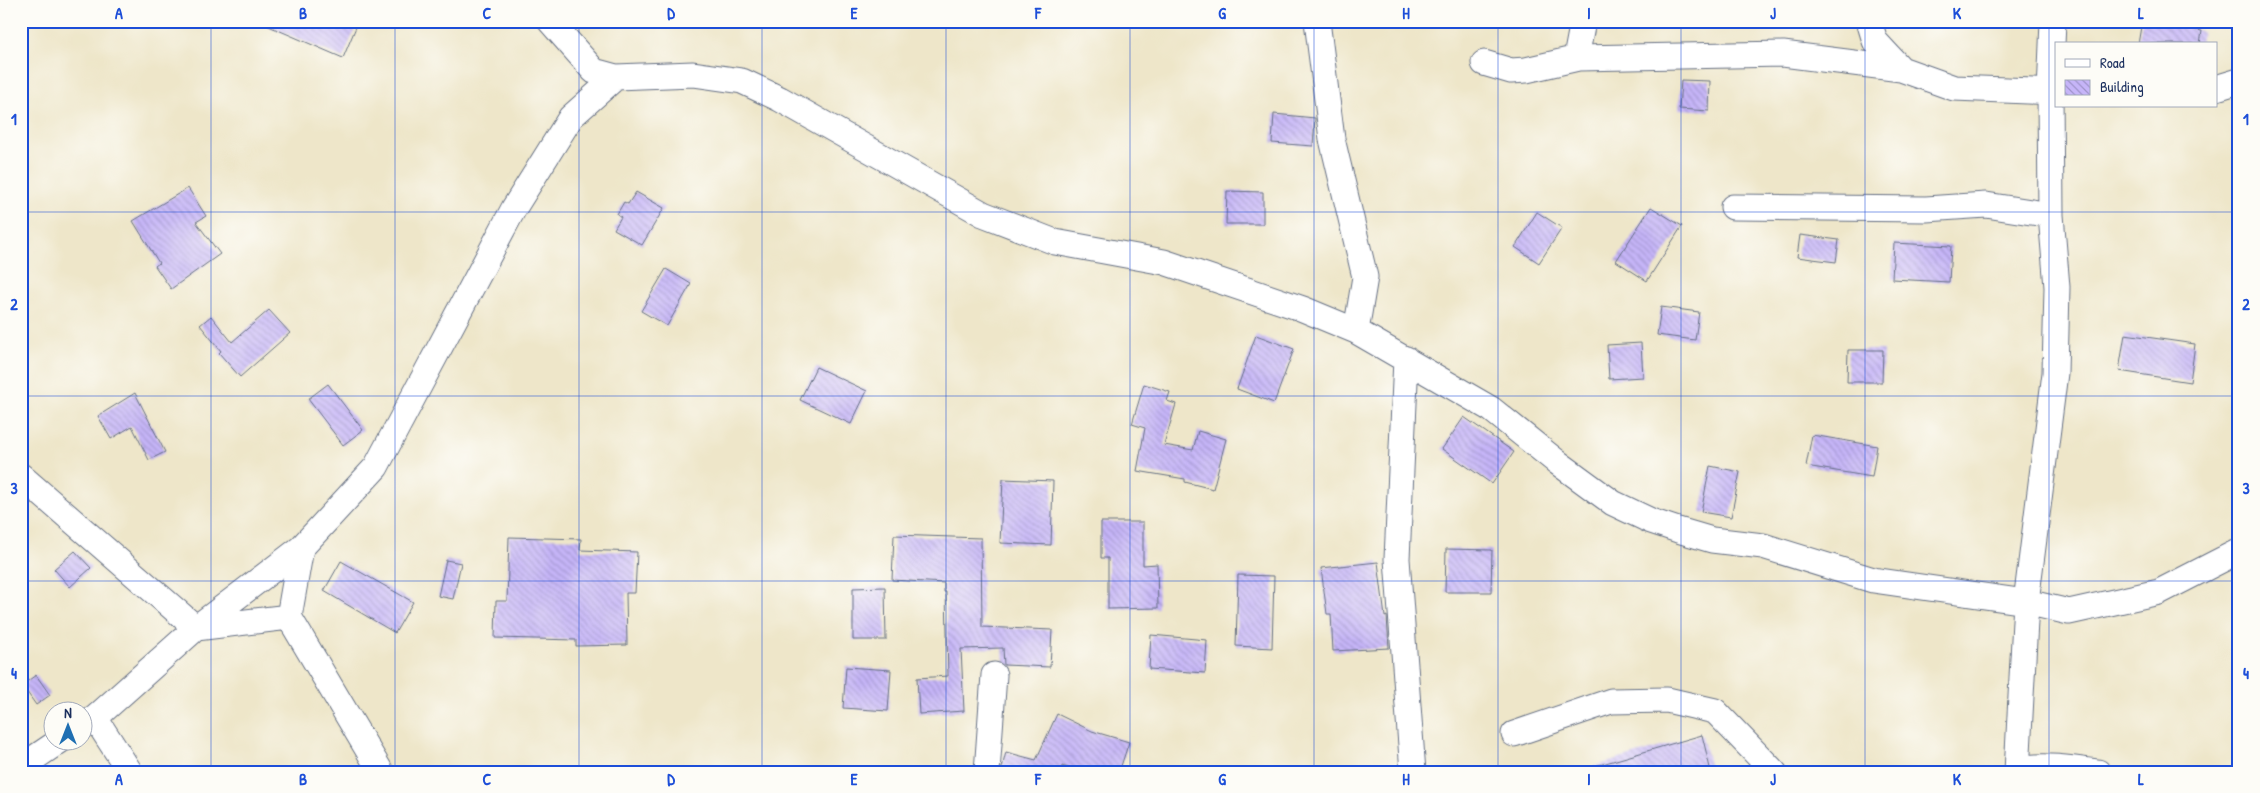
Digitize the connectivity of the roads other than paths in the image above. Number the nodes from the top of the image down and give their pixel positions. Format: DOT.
graph roads {
  1 [pos="550,21"];
  2 [pos="1317,21"];
  3 [pos="1583,21"];
  4 [pos="1868,21"];
  5 [pos="2053,21"];
  6 [pos="1576,58"];
  7 [pos="1484,62"];
  8 [pos="1901,69"];
  9 [pos="616,77"];
  10 [pos="2239,82"];
  11 [pos="2218,87"];
  12 [pos="2053,92"];
  13 [pos="1733,207"];
  14 [pos="2050,215"];
  15 [pos="1356,331"];
  16 [pos="1406,359"];
  17 [pos="21,476"];
  18 [pos="300,548"];
  19 [pos="2239,551"];
  20 [pos="2026,602"];
  21 [pos="289,617"];
  22 [pos="196,628"];
  23 [pos="994,675"];
  24 [pos="92,719"];
  25 [pos="92,726"];
  26 [pos="1514,734"];
  27 [pos="46,750"];
  28 [pos="21,767"];
  29 [pos="2017,770"];
  30 [pos="130,772"];
  31 [pos="381,772"];
  32 [pos="986,772"];
  33 [pos="1413,772"];
  34 [pos="1774,772"];
  35 [pos="2098,772"];
  1 -- 9 [label="street"];
  2 -- 15 [label="street"];
  3 -- 6 [label="street"];
  4 -- 8 [label="street"];
  5 -- 12 [label="street"];
  6 -- 7 [label="street"];
  6 -- 8 [label="street"];
  8 -- 12 [label="street"];
  9 -- 15 [label="street"];
  9 -- 18 [label="street"];
  10 -- 11 [label="street"];
  12 -- 14 [label="street"];
  13 -- 14 [label="street"];
  14 -- 20 [label="street"];
  15 -- 16 [label="street"];
  16 -- 20 [label="street"];
  16 -- 33 [label="street"];
  17 -- 22 [label="street"];
  18 -- 21 [label="street"];
  18 -- 22 [label="street"];
  19 -- 20 [label="street"];
  20 -- 29 [label="street"];
  21 -- 22 [label="street"];
  21 -- 31 [label="street"];
  22 -- 24 [label="street"];
  23 -- 32 [label="street"];
  25 -- 30 [label="street"];
  26 -- 34 [label="street"];
  27 -- 28 [label="street"];
  29 -- 35 [label="street"];
}
